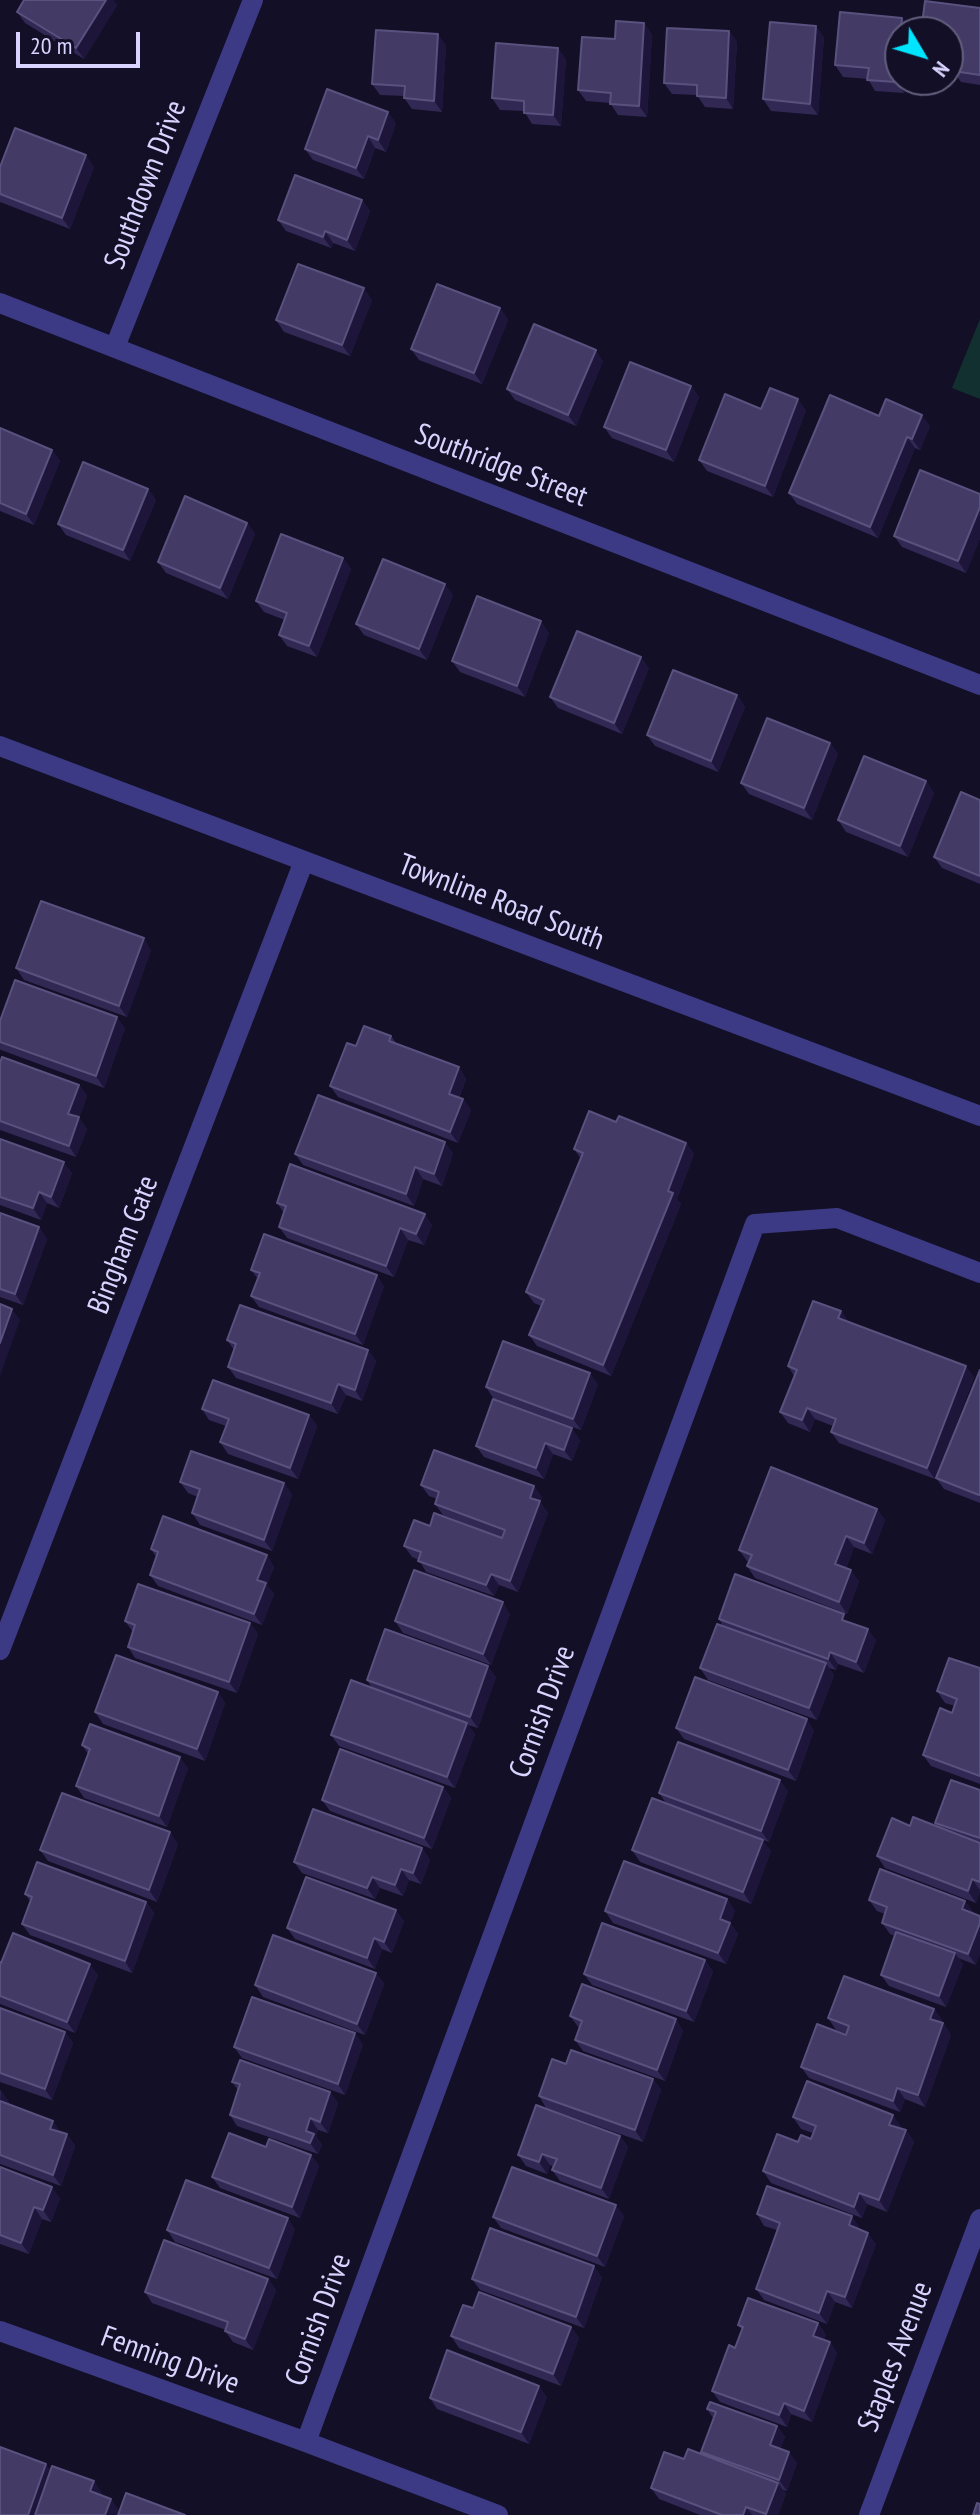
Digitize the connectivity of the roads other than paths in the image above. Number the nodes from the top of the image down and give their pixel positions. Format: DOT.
graph roads {
  1 [pos="253,0"];
  2 [pos="0,303"];
  3 [pos="115,347"];
  4 [pos="980,685"];
  5 [pos="0,746"];
  6 [pos="304,861"];
  7 [pos="980,1116"];
  8 [pos="980,1273"];
  9 [pos="0,1650"];
  10 [pos="980,2219"];
  11 [pos="0,2331"];
  12 [pos="306,2442"];
  13 [pos="498,2515"];
  14 [pos="869,2515"];
  1 -- 3 [label="street, Southdown Drive"];
  2 -- 3 [label="street, Southridge Street"];
  3 -- 4 [label="street, Southridge Street"];
  5 -- 6 [label="street, Townline Road South"];
  6 -- 7 [label="street, Townline Road South"];
  6 -- 9 [label="street, Bingham Gate"];
  8 -- 12 [label="street, Cornish Drive"];
  10 -- 14 [label="street, Staples Avenue"];
  11 -- 12 [label="street, Fenning Drive"];
  12 -- 13 [label="street, Fenning Drive"];
}
